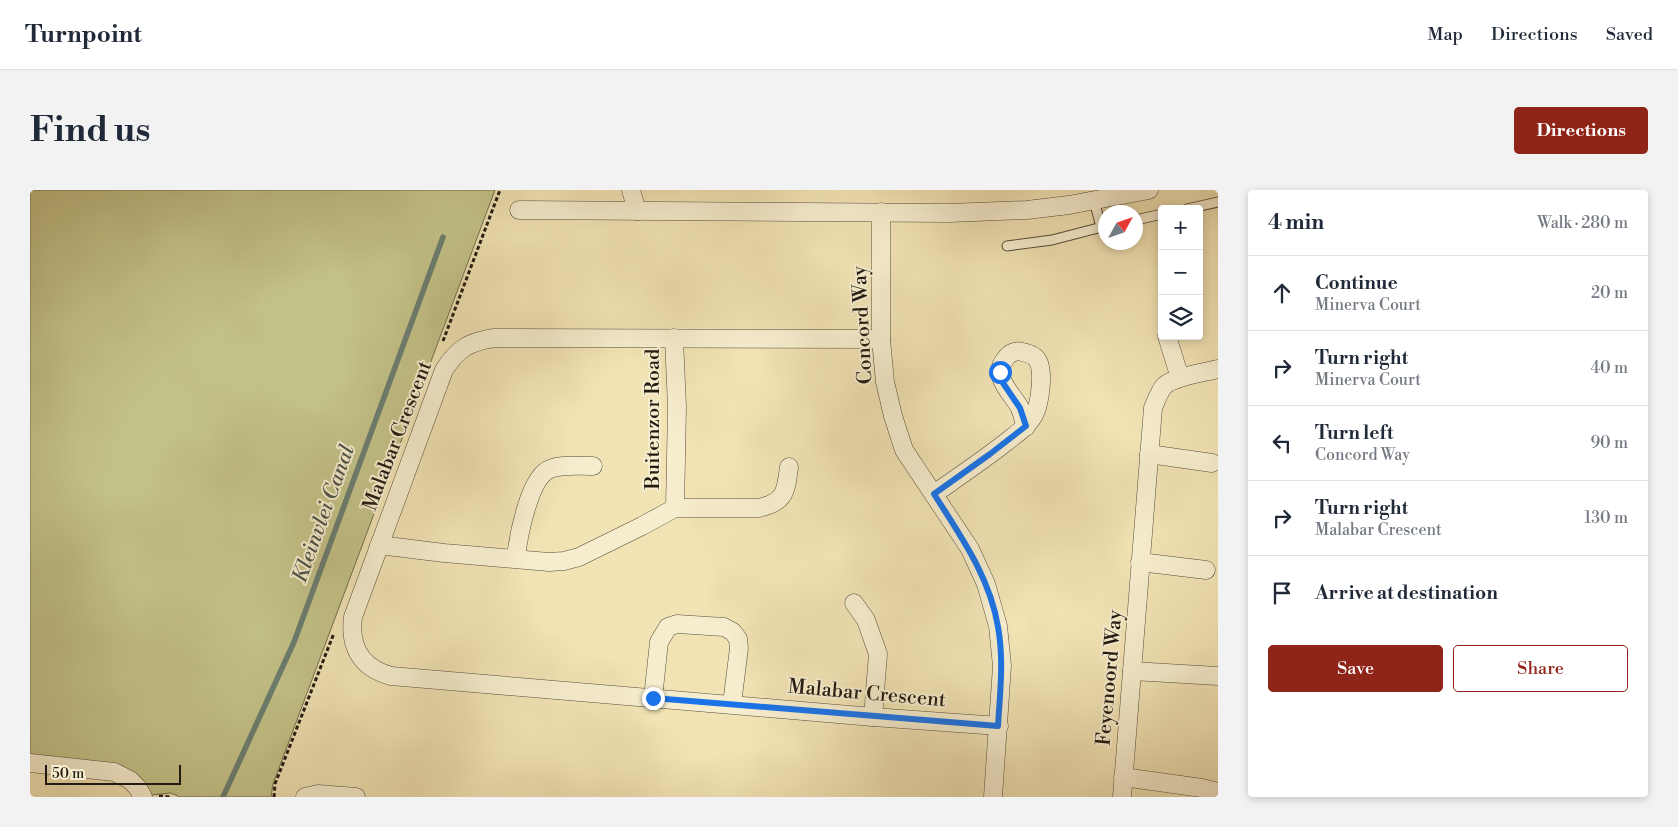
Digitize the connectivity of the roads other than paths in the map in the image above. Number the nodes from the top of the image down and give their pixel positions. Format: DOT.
graph roads {
  1 [pos="631,190"];
  2 [pos="1149,190"];
  3 [pos="1094,200"];
  4 [pos="1218,202"];
  5 [pos="1203,205"];
  6 [pos="519,210"];
  7 [pos="637,211"];
  8 [pos="881,212"];
  9 [pos="1098,212"];
  10 [pos="1158,215"];
  11 [pos="1143,218"];
  12 [pos="1098,227"];
  13 [pos="1007,246"];
  14 [pos="674,338"];
  15 [pos="881,339"];
  16 [pos="1168,340"];
  17 [pos="1218,369"];
  18 [pos="1180,378"];
  19 [pos="1026,426"];
  20 [pos="1149,454"];
  21 [pos="1212,463"];
  22 [pos="593,466"];
  23 [pos="789,467"];
  24 [pos="934,494"];
  25 [pos="675,508"];
  26 [pos="379,545"];
  27 [pos="516,558"];
  28 [pos="1140,562"];
  29 [pos="1206,570"];
  30 [pos="854,603"];
  31 [pos="1132,671"];
  32 [pos="1218,676"];
  33 [pos="653,698"];
  34 [pos="732,704"];
  35 [pos="873,717"];
  36 [pos="998,726"];
  37 [pos="30,763"];
  38 [pos="1123,777"];
  39 [pos="1218,792"];
  40 [pos="147,796"];
  41 [pos="305,797"];
  42 [pos="356,797"];
  43 [pos="993,797"];
  44 [pos="1122,797"];
  1 -- 7 [label="street"];
  2 -- 3 [label="street"];
  3 -- 8 [label="street"];
  3 -- 9 [label="lane"];
  4 -- 5 [label="lane"];
  6 -- 7 [label="street"];
  7 -- 8 [label="street"];
  8 -- 15 [label="street, Concord Way"];
  10 -- 11 [label="lane"];
  12 -- 13 [label="lane"];
  14 -- 15 [label="street, Malabar Crescent"];
  14 -- 25 [label="street, Buitenzor Road"];
  14 -- 26 [label="street, Malabar Crescent"];
  15 -- 24 [label="street, Concord Way"];
  16 -- 18 [label="street"];
  17 -- 18 [label="street, Feyenoord Way"];
  18 -- 20 [label="street, Feyenoord Way"];
  19 -- 24 [label="street"];
  20 -- 21 [label="street"];
  20 -- 28 [label="street, Feyenoord Way"];
  22 -- 27 [label="street"];
  23 -- 25 [label="street"];
  24 -- 36 [label="street, Concord Way"];
  25 -- 27 [label="street, Buitenzor Road"];
  26 -- 27 [label="street, Buitenzor Road"];
  26 -- 33 [label="street, Malabar Crescent"];
  28 -- 29 [label="street"];
  28 -- 31 [label="street, Feyenoord Way"];
  30 -- 35 [label="street"];
  31 -- 32 [label="street"];
  31 -- 38 [label="street, Feyenoord Way"];
  33 -- 34 [label="street, Malabar Crescent"];
  33 -- 34 [label="street"];
  34 -- 35 [label="street, Malabar Crescent"];
  35 -- 36 [label="street, Malabar Crescent"];
  36 -- 43 [label="street, Concord Way"];
  37 -- 40 [label="street"];
  38 -- 39 [label="street"];
  38 -- 44 [label="street, Feyenoord Way"];
  41 -- 42 [label="street"];
}
